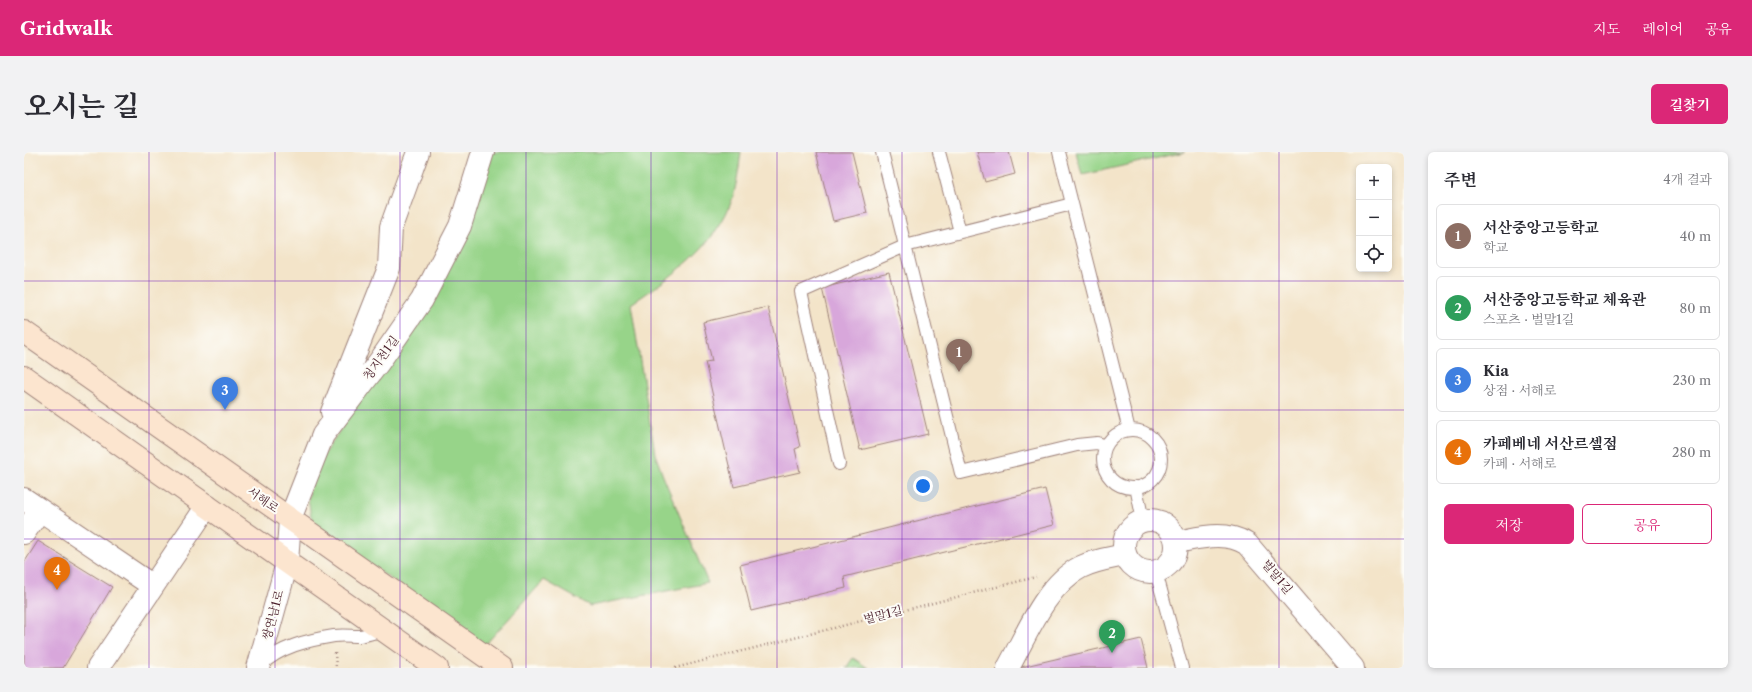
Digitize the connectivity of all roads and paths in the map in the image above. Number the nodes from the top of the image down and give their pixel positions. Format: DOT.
graph roads {
  1 [pos="418,152"];
  2 [pos="483,152"];
  3 [pos="882,152"];
  4 [pos="939,152"];
  5 [pos="1059,152"];
  6 [pos="1072,204"];
  7 [pos="960,232"];
  8 [pos="905,246"];
  9 [pos="24,332"];
  10 [pos="24,378"];
  11 [pos="1129,430"];
  12 [pos="322,435"];
  13 [pos="1106,446"];
  14 [pos="840,464"];
  15 [pos="1136,487"];
  16 [pos="32,504"];
  17 [pos="207,506"];
  18 [pos="290,519"];
  19 [pos="1144,521"];
  20 [pos="24,533"];
  21 [pos="1176,542"];
  22 [pos="1125,555"];
  23 [pos="287,563"];
  24 [pos="1156,572"];
  25 [pos="1037,577"];
  26 [pos="153,586"];
  27 [pos="383,630"];
  28 [pos="259,667"];
  29 [pos="98,668"];
  30 [pos="437,668"];
  31 [pos="502,668"];
  32 [pos="675,668"];
  33 [pos="1008,668"];
  34 [pos="1182,668"];
  35 [pos="1353,668"];
  1 -- 12 [label="street"];
  2 -- 12 [label="street, 청지천1길"];
  3 -- 8 [label="lane"];
  4 -- 7 [label="lane"];
  5 -- 6 [label="lane"];
  6 -- 7 [label="lane"];
  6 -- 11 [label="lane"];
  7 -- 8 [label="lane"];
  8 -- 13 [label="lane"];
  8 -- 14 [label="lane"];
  9 -- 18 [label="main road, 서해로"];
  10 -- 17 [label="main road"];
  11 -- 13 [label="lane"];
  11 -- 15 [label="lane"];
  12 -- 18 [label="street, 청지천1길"];
  13 -- 15 [label="lane"];
  15 -- 19 [label="lane"];
  16 -- 20 [label="street"];
  16 -- 26 [label="street"];
  17 -- 23 [label="main road"];
  17 -- 26 [label="street"];
  18 -- 23 [label="street, 청지천1길"];
  18 -- 31 [label="main road, 서해로"];
  19 -- 21 [label="street"];
  19 -- 22 [label="street"];
  21 -- 24 [label="street"];
  21 -- 35 [label="street, 벌말1길"];
  22 -- 24 [label="street"];
  22 -- 33 [label="street"];
  23 -- 27 [label="main road"];
  23 -- 28 [label="street, 쌍연남1로"];
  24 -- 34 [label="lane"];
  25 -- 32 [label="path, 벌말1길"];
  26 -- 29 [label="street"];
  27 -- 28 [label="lane"];
  27 -- 30 [label="main road"];
}
